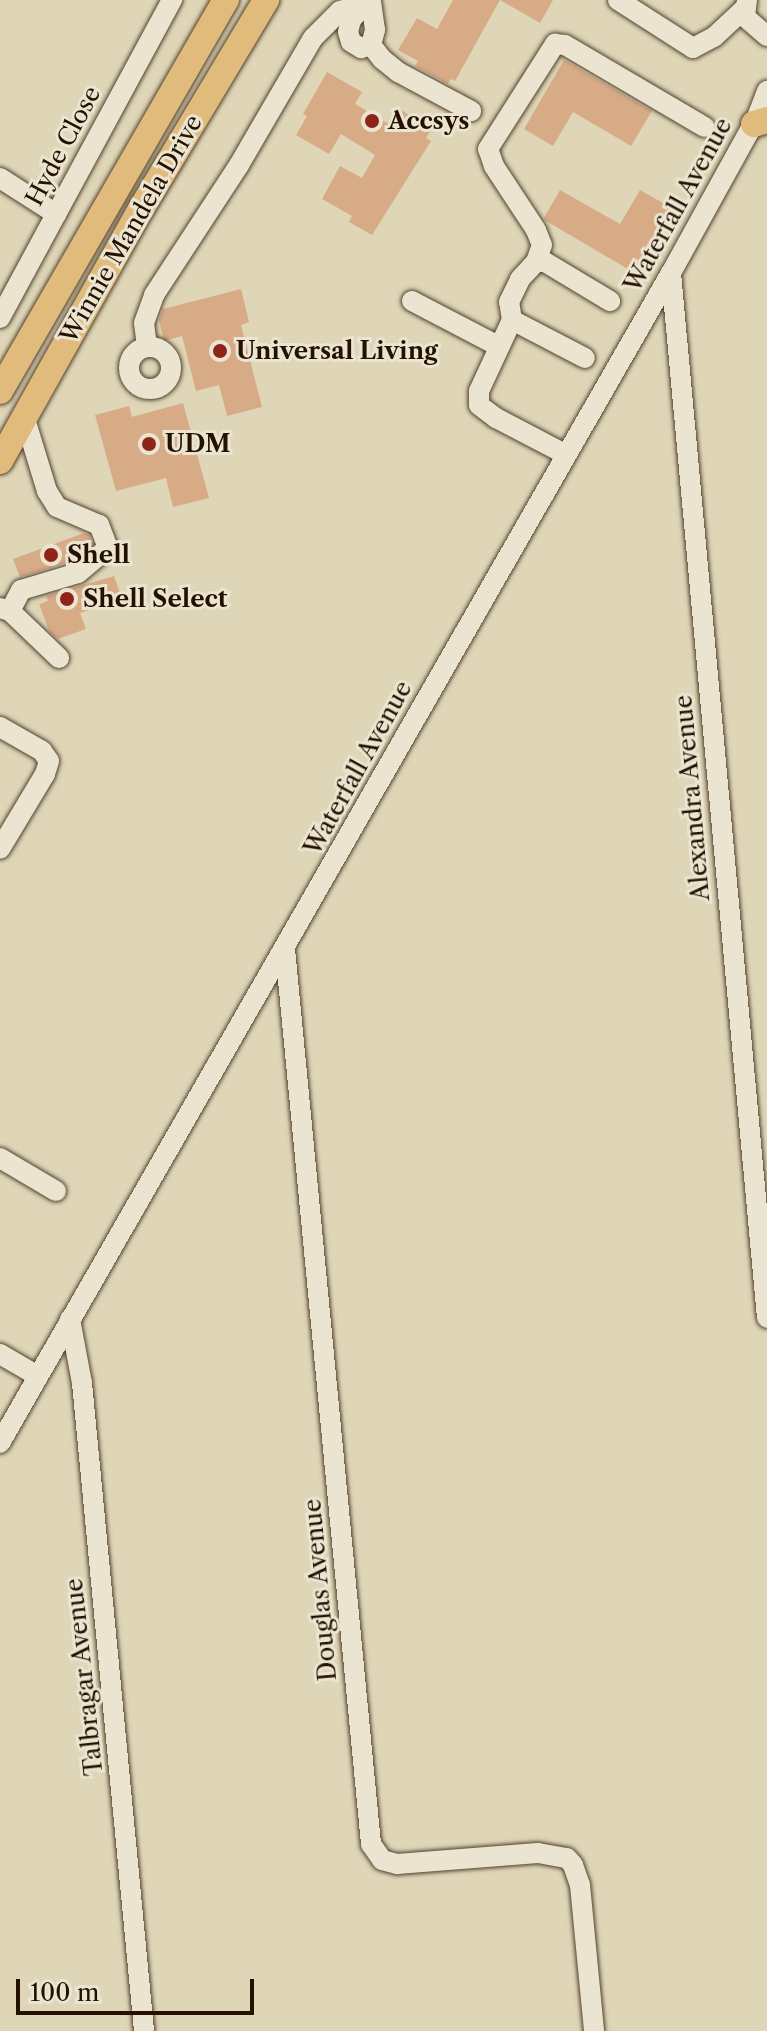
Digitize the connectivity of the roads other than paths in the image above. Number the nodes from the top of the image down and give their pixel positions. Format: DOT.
graph roads {
  1 [pos="172,0"];
  2 [pos="226,0"];
  3 [pos="266,0"];
  4 [pos="618,0"];
  5 [pos="367,2"];
  6 [pos="746,5"];
  7 [pos="767,36"];
  8 [pos="767,91"];
  9 [pos="471,111"];
  10 [pos="761,119"];
  11 [pos="705,127"];
  12 [pos="0,178"];
  13 [pos="56,214"];
  14 [pos="536,262"];
  15 [pos="671,273"];
  16 [pos="412,301"];
  17 [pos="610,301"];
  18 [pos="0,318"];
  19 [pos="512,320"];
  20 [pos="498,346"];
  21 [pos="147,347"];
  22 [pos="585,358"];
  23 [pos="0,391"];
  24 [pos="24,416"];
  25 [pos="565,454"];
  26 [pos="0,461"];
  27 [pos="5,610"];
  28 [pos="59,658"];
  29 [pos="0,727"];
  30 [pos="0,849"];
  31 [pos="285,949"];
  32 [pos="0,1158"];
  33 [pos="56,1191"];
  34 [pos="767,1318"];
  35 [pos="70,1319"];
  36 [pos="0,1354"];
  37 [pos="38,1376"];
  38 [pos="0,1443"];
  39 [pos="144,2031"];
  40 [pos="594,2031"];
  1 -- 13 [label="street, Hyde Close"];
  2 -- 23 [label="main road, Winnie Mandela Drive"];
  3 -- 24 [label="main road, Winnie Mandela Drive"];
  4 -- 6 [label="street"];
  5 -- 9 [label="street"];
  5 -- 21 [label="street"];
  6 -- 7 [label="street"];
  8 -- 10 [label="street, Waterfall Avenue"];
  10 -- 15 [label="street, Waterfall Avenue"];
  11 -- 14 [label="street"];
  12 -- 13 [label="street"];
  13 -- 18 [label="street, Hyde Close"];
  14 -- 17 [label="street"];
  14 -- 19 [label="street"];
  15 -- 25 [label="street, Waterfall Avenue"];
  15 -- 34 [label="street, Alexandra Avenue"];
  16 -- 20 [label="street"];
  19 -- 20 [label="street"];
  19 -- 22 [label="street"];
  20 -- 25 [label="street"];
  24 -- 26 [label="main road, Winnie Mandela Drive"];
  24 -- 27 [label="street"];
  25 -- 31 [label="street, Waterfall Avenue"];
  27 -- 28 [label="street"];
  29 -- 30 [label="street"];
  31 -- 35 [label="street, Waterfall Avenue"];
  31 -- 40 [label="street, Douglas Avenue"];
  32 -- 33 [label="street"];
  35 -- 37 [label="street, Waterfall Avenue"];
  35 -- 39 [label="street, Talbragar Avenue"];
  36 -- 37 [label="street"];
  37 -- 38 [label="street, Waterfall Avenue"];
}
